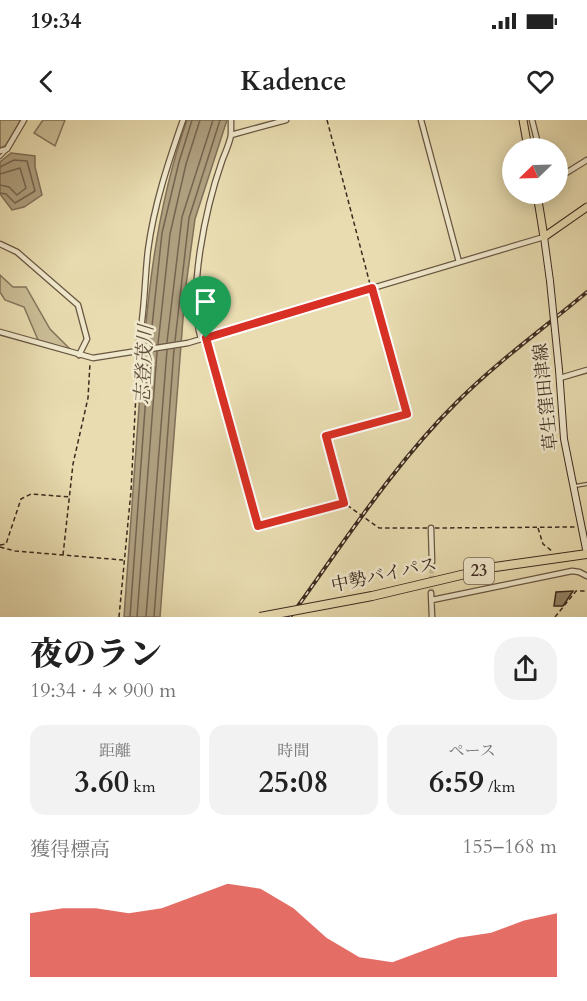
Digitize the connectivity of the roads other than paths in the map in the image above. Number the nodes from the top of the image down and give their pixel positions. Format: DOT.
graph roads {
  1 [pos="24,120"];
  2 [pos="183,120"];
  3 [pos="231,120"];
  4 [pos="286,120"];
  5 [pos="421,120"];
  6 [pos="522,120"];
  7 [pos="532,120"];
  8 [pos="231,135"];
  9 [pos="526,138"];
  10 [pos="536,138"];
  11 [pos="7,149"];
  12 [pos="0,151"];
  13 [pos="0,157"];
  14 [pos="587,160"];
  15 [pos="568,172"];
  16 [pos="539,204"];
  17 [pos="587,207"];
  18 [pos="544,237"];
  19 [pos="0,244"];
  20 [pos="459,262"];
  21 [pos="0,332"];
  22 [pos="204,338"];
  23 [pos="139,351"];
  24 [pos="79,355"];
  25 [pos="587,370"];
  26 [pos="560,378"];
  27 [pos="587,484"];
  28 [pos="573,487"];
  29 [pos="431,528"];
  30 [pos="587,554"];
  31 [pos="432,562"];
  32 [pos="587,576"];
  33 [pos="431,593"];
  34 [pos="432,600"];
  35 [pos="260,617"];
  36 [pos="432,617"];
  1 -- 11 [label="street"];
  2 -- 23 [label="street"];
  3 -- 8 [label="street"];
  4 -- 8 [label="street"];
  5 -- 20 [label="street"];
  6 -- 9 [label="main road"];
  7 -- 10 [label="street"];
  8 -- 22 [label="street"];
  11 -- 12 [label="street"];
  11 -- 13 [label="lane"];
  14 -- 15 [label="street"];
  16 -- 18 [label="main road"];
  17 -- 18 [label="main road"];
  18 -- 20 [label="street"];
  18 -- 26 [label="main road, 草生窪田津線, bridge"];
  19 -- 24 [label="street"];
  20 -- 22 [label="street"];
  21 -- 24 [label="street"];
  22 -- 23 [label="street"];
  23 -- 24 [label="street"];
  25 -- 26 [label="street"];
  26 -- 28 [label="main road, 草生窪田津線"];
  27 -- 28 [label="lane"];
  28 -- 30 [label="main road, 草生窪田津線"];
  29 -- 31 [label="street"];
  30 -- 35 [label="highway, 中勢バイパス / 23, bridge"];
  32 -- 34 [label="street"];
  33 -- 34 [label="street"];
  34 -- 36 [label="street"];
}
